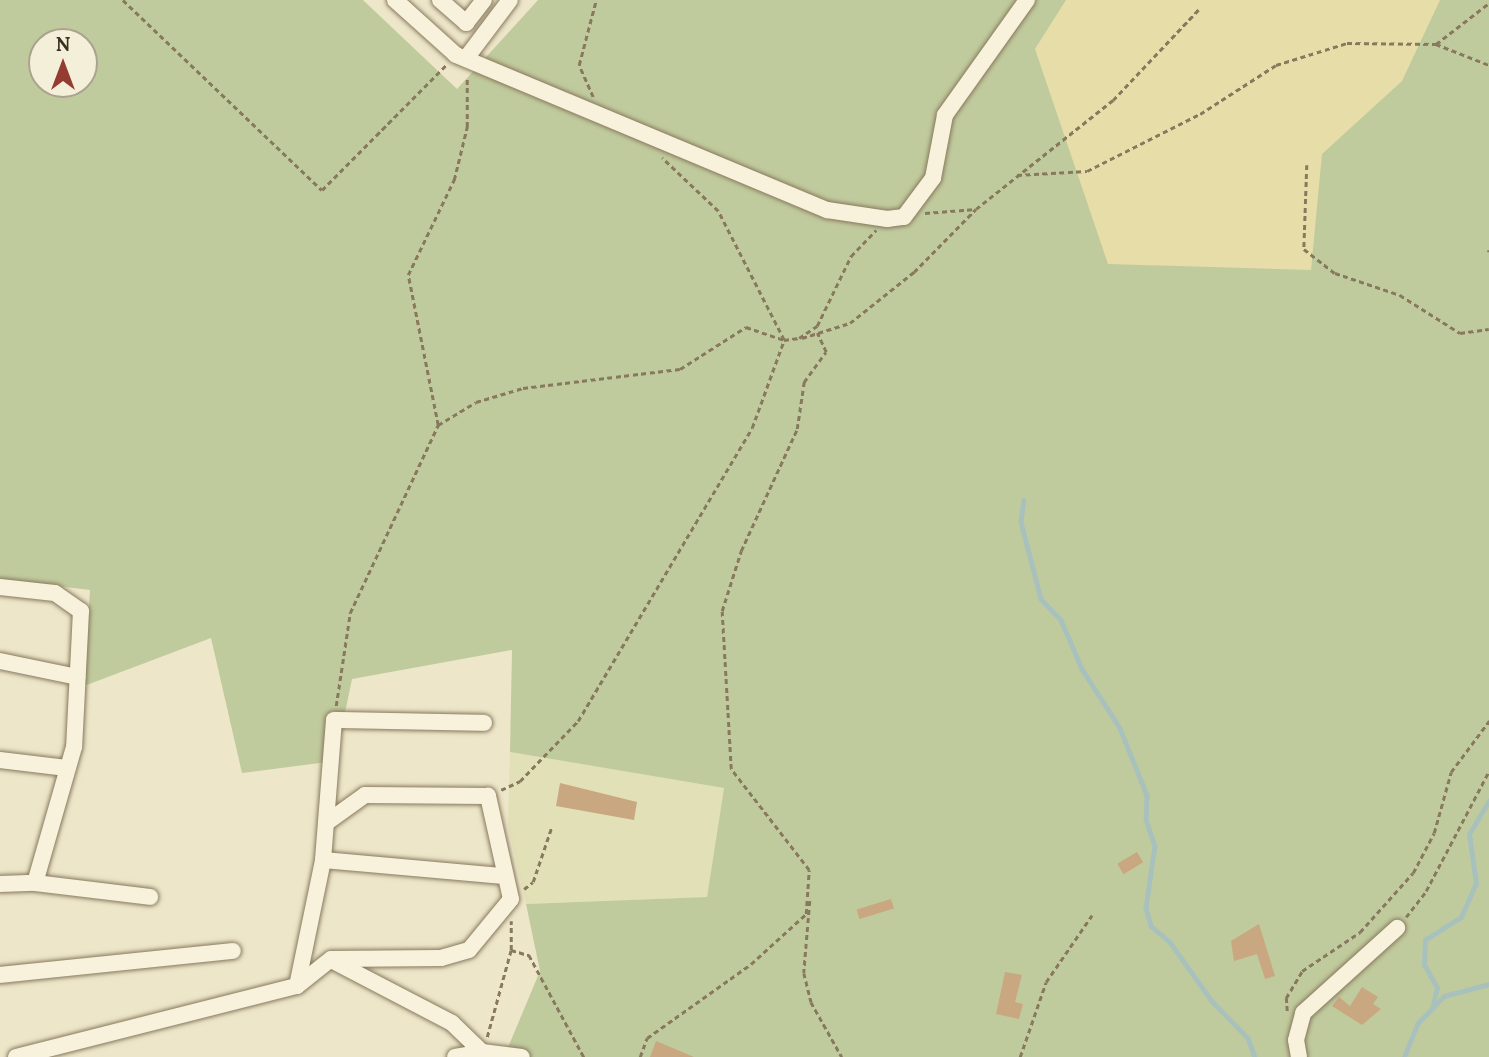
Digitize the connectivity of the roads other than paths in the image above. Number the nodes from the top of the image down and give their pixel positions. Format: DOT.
graph roads {
  1 [pos="395,0"];
  2 [pos="440,0"];
  3 [pos="484,0"];
  4 [pos="510,0"];
  5 [pos="1027,0"];
  6 [pos="461,56"];
  7 [pos="0,587"];
  8 [pos="0,661"];
  9 [pos="78,677"];
  10 [pos="484,723"];
  11 [pos="0,760"];
  12 [pos="67,768"];
  13 [pos="326,823"];
  14 [pos="323,860"];
  15 [pos="504,876"];
  16 [pos="35,883"];
  17 [pos="0,884"];
  18 [pos="150,897"];
  19 [pos="1397,928"];
  20 [pos="233,951"];
  21 [pos="331,960"];
  22 [pos="0,975"];
  23 [pos="297,986"];
  24 [pos="482,1052"];
  25 [pos="16,1057"];
  26 [pos="454,1057"];
  27 [pos="522,1057"];
  28 [pos="1299,1057"];
  1 -- 6 [label="street"];
  2 -- 3 [label="street"];
  4 -- 6 [label="street"];
  5 -- 6 [label="street"];
  7 -- 9 [label="street"];
  8 -- 9 [label="street"];
  9 -- 12 [label="street"];
  10 -- 13 [label="street"];
  11 -- 12 [label="street"];
  12 -- 16 [label="street"];
  13 -- 14 [label="street"];
  13 -- 15 [label="street"];
  14 -- 15 [label="street"];
  14 -- 23 [label="street"];
  15 -- 21 [label="street"];
  16 -- 17 [label="street"];
  16 -- 18 [label="street"];
  19 -- 28 [label="street"];
  20 -- 22 [label="street"];
  21 -- 23 [label="street"];
  21 -- 24 [label="street"];
  23 -- 25 [label="street"];
  24 -- 26 [label="street"];
  24 -- 27 [label="street"];
}
